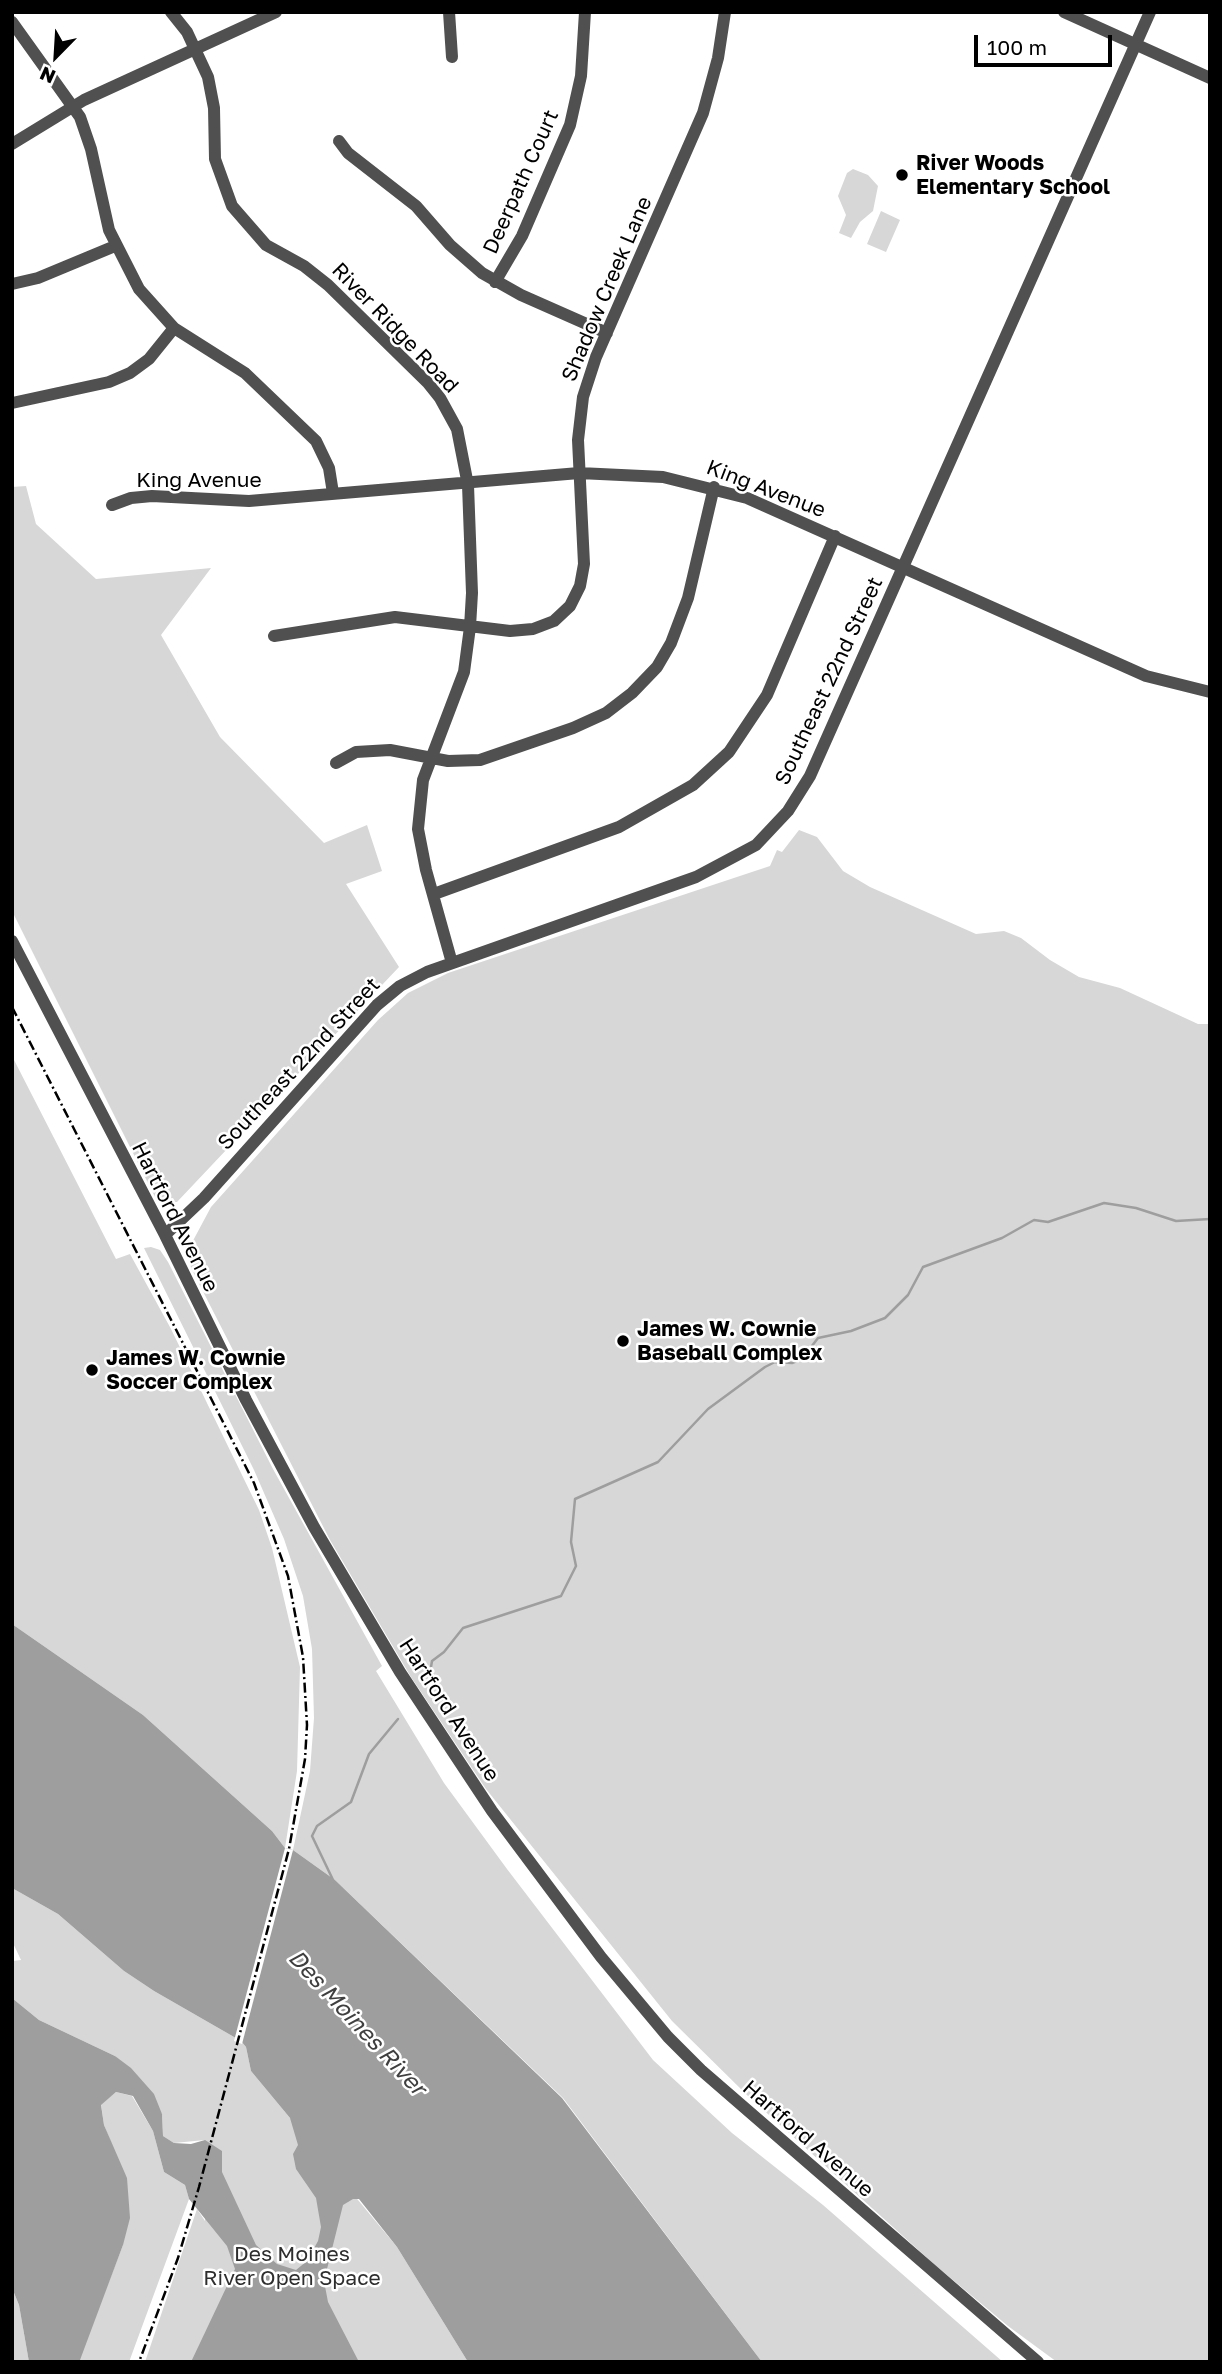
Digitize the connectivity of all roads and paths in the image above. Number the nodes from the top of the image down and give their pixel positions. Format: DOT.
graph roads {
  1 [pos="170,12"];
  2 [pos="276,12"];
  3 [pos="449,12"];
  4 [pos="585,12"];
  5 [pos="725,12"];
  6 [pos="1064,12"];
  7 [pos="1150,12"];
  8 [pos="12,22"];
  9 [pos="1136,45"];
  10 [pos="197,49"];
  11 [pos="452,57"];
  12 [pos="1210,78"];
  13 [pos="74,106"];
  14 [pos="339,141"];
  15 [pos="12,144"];
  16 [pos="116,246"];
  17 [pos="495,282"];
  18 [pos="12,284"];
  19 [pos="174,328"];
  20 [pos="607,333"];
  21 [pos="12,403"];
  22 [pos="579,473"];
  23 [pos="468,485"];
  24 [pos="714,487"];
  25 [pos="333,493"];
  26 [pos="112,505"];
  27 [pos="835,536"];
  28 [pos="904,566"];
  29 [pos="470,627"];
  30 [pos="274,636"];
  31 [pos="1210,692"];
  32 [pos="430,757"];
  33 [pos="336,762"];
  34 [pos="434,894"];
  35 [pos="12,941"];
  36 [pos="452,963"];
  37 [pos="165,1235"];
  38 [pos="1038,2362"];
  1 -- 10 [label="street, River Ridge Road"];
  2 -- 10 [label="street"];
  3 -- 11 [label="street"];
  4 -- 17 [label="street, Deerpath Court"];
  5 -- 20 [label="street, Shadow Creek Lane"];
  6 -- 9 [label="street"];
  7 -- 9 [label="street, Southeast 22nd Street"];
  8 -- 13 [label="street"];
  9 -- 12 [label="street"];
  9 -- 28 [label="street, Southeast 22nd Street"];
  10 -- 13 [label="street"];
  10 -- 23 [label="street, River Ridge Road"];
  13 -- 15 [label="street"];
  13 -- 16 [label="street"];
  14 -- 17 [label="street"];
  16 -- 18 [label="street"];
  16 -- 19 [label="street"];
  17 -- 20 [label="street"];
  19 -- 21 [label="street"];
  19 -- 25 [label="street"];
  20 -- 22 [label="street, Shadow Creek Lane"];
  22 -- 23 [label="street, King Avenue"];
  22 -- 24 [label="street, King Avenue"];
  22 -- 29 [label="street, Shadow Creek Lane"];
  23 -- 25 [label="street, King Avenue"];
  23 -- 29 [label="street, River Ridge Road"];
  24 -- 27 [label="street, King Avenue"];
  24 -- 32 [label="street"];
  25 -- 26 [label="street, King Avenue"];
  27 -- 28 [label="street, King Avenue"];
  27 -- 34 [label="street"];
  28 -- 31 [label="street, King Avenue"];
  28 -- 36 [label="street, Southeast 22nd Street"];
  29 -- 30 [label="street, Shadow Creek Lane"];
  29 -- 32 [label="street, River Ridge Road"];
  32 -- 33 [label="street"];
  32 -- 34 [label="street, River Ridge Road"];
  34 -- 36 [label="street, River Ridge Road"];
  35 -- 37 [label="street, Hartford Avenue"];
  36 -- 37 [label="street, Southeast 22nd Street"];
  37 -- 38 [label="street, Hartford Avenue"];
}
